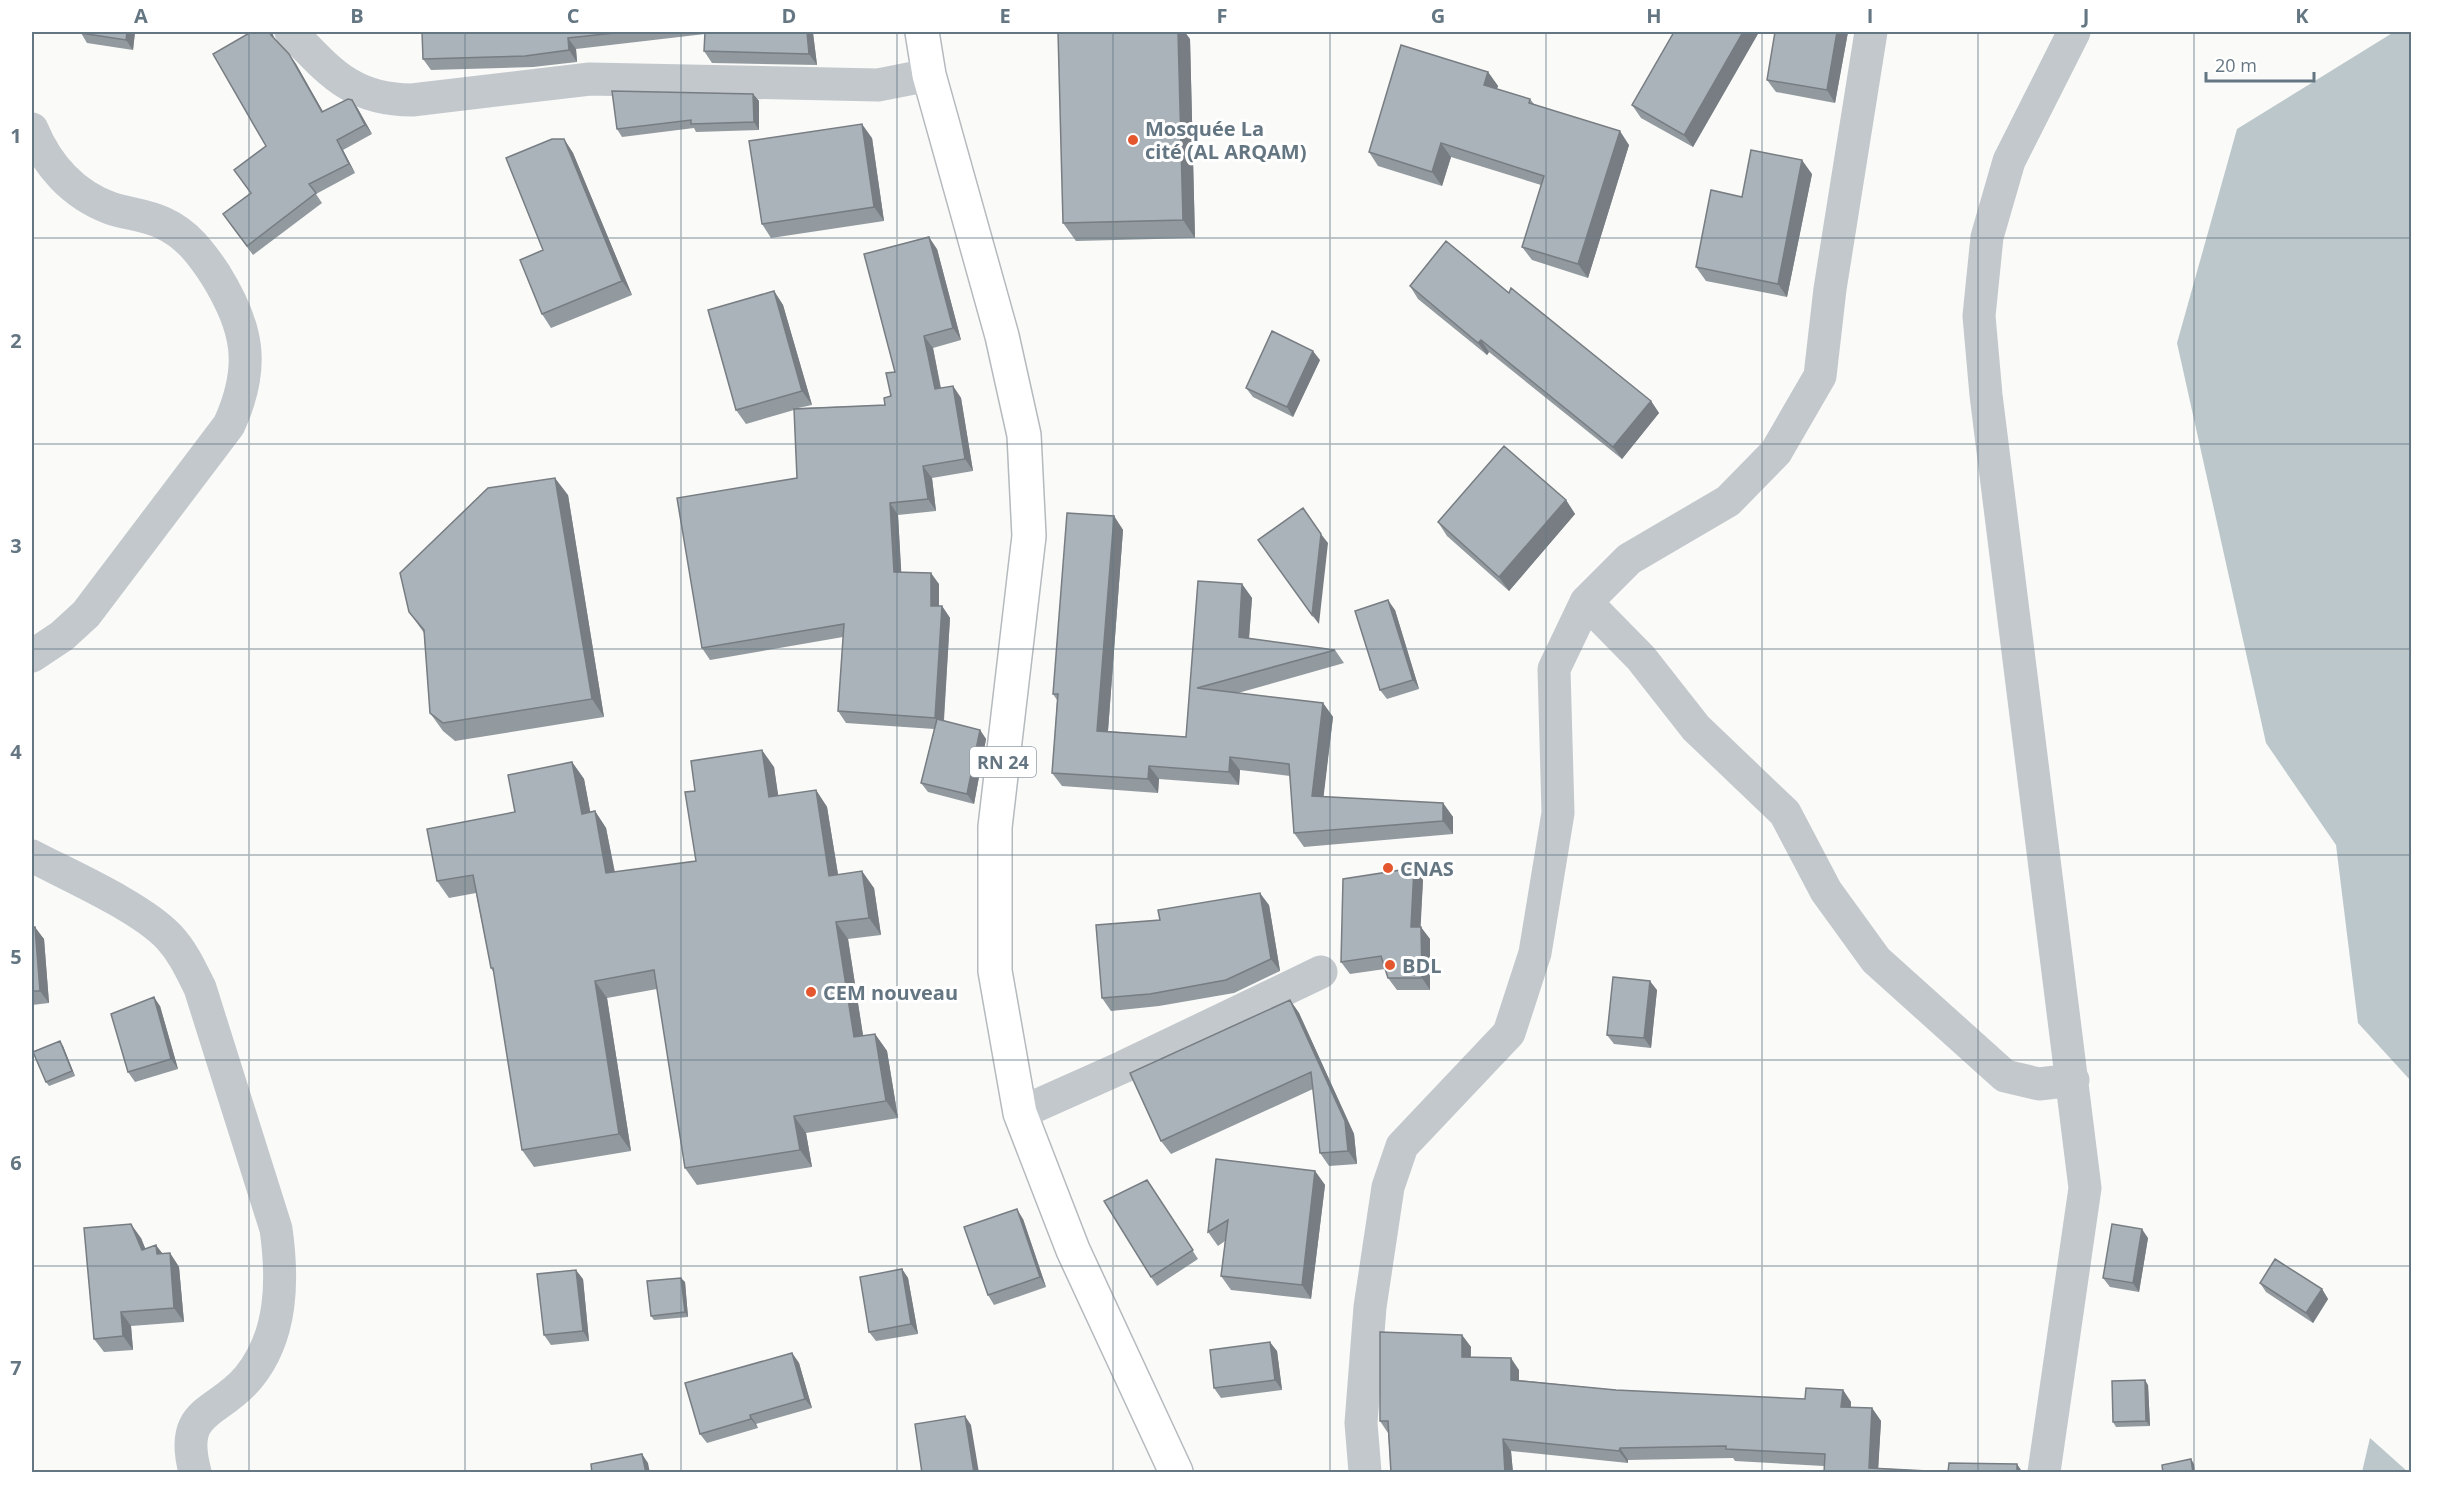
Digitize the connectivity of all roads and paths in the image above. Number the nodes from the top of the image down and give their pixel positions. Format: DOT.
graph roads {
  1 [pos="291,32"];
  2 [pos="922,32"];
  3 [pos="1871,32"];
  4 [pos="2074,32"];
  5 [pos="929,75"];
  6 [pos="32,129"];
  7 [pos="1586,602"];
  8 [pos="32,656"];
  9 [pos="32,856"];
  10 [pos="1321,972"];
  11 [pos="2073,1080"];
  12 [pos="1020,1113"];
  13 [pos="195,1473"];
  14 [pos="1176,1473"];
  15 [pos="1365,1473"];
  16 [pos="2044,1473"];
  1 -- 5 [label="street"];
  2 -- 5 [label="main road, RN 24"];
  3 -- 7 [label="street"];
  4 -- 11 [label="street"];
  5 -- 12 [label="main road, RN 24"];
  6 -- 8 [label="street"];
  7 -- 11 [label="street"];
  7 -- 15 [label="street"];
  9 -- 13 [label="street"];
  10 -- 12 [label="street"];
  11 -- 16 [label="street"];
  12 -- 14 [label="main road, RN 24"];
}
